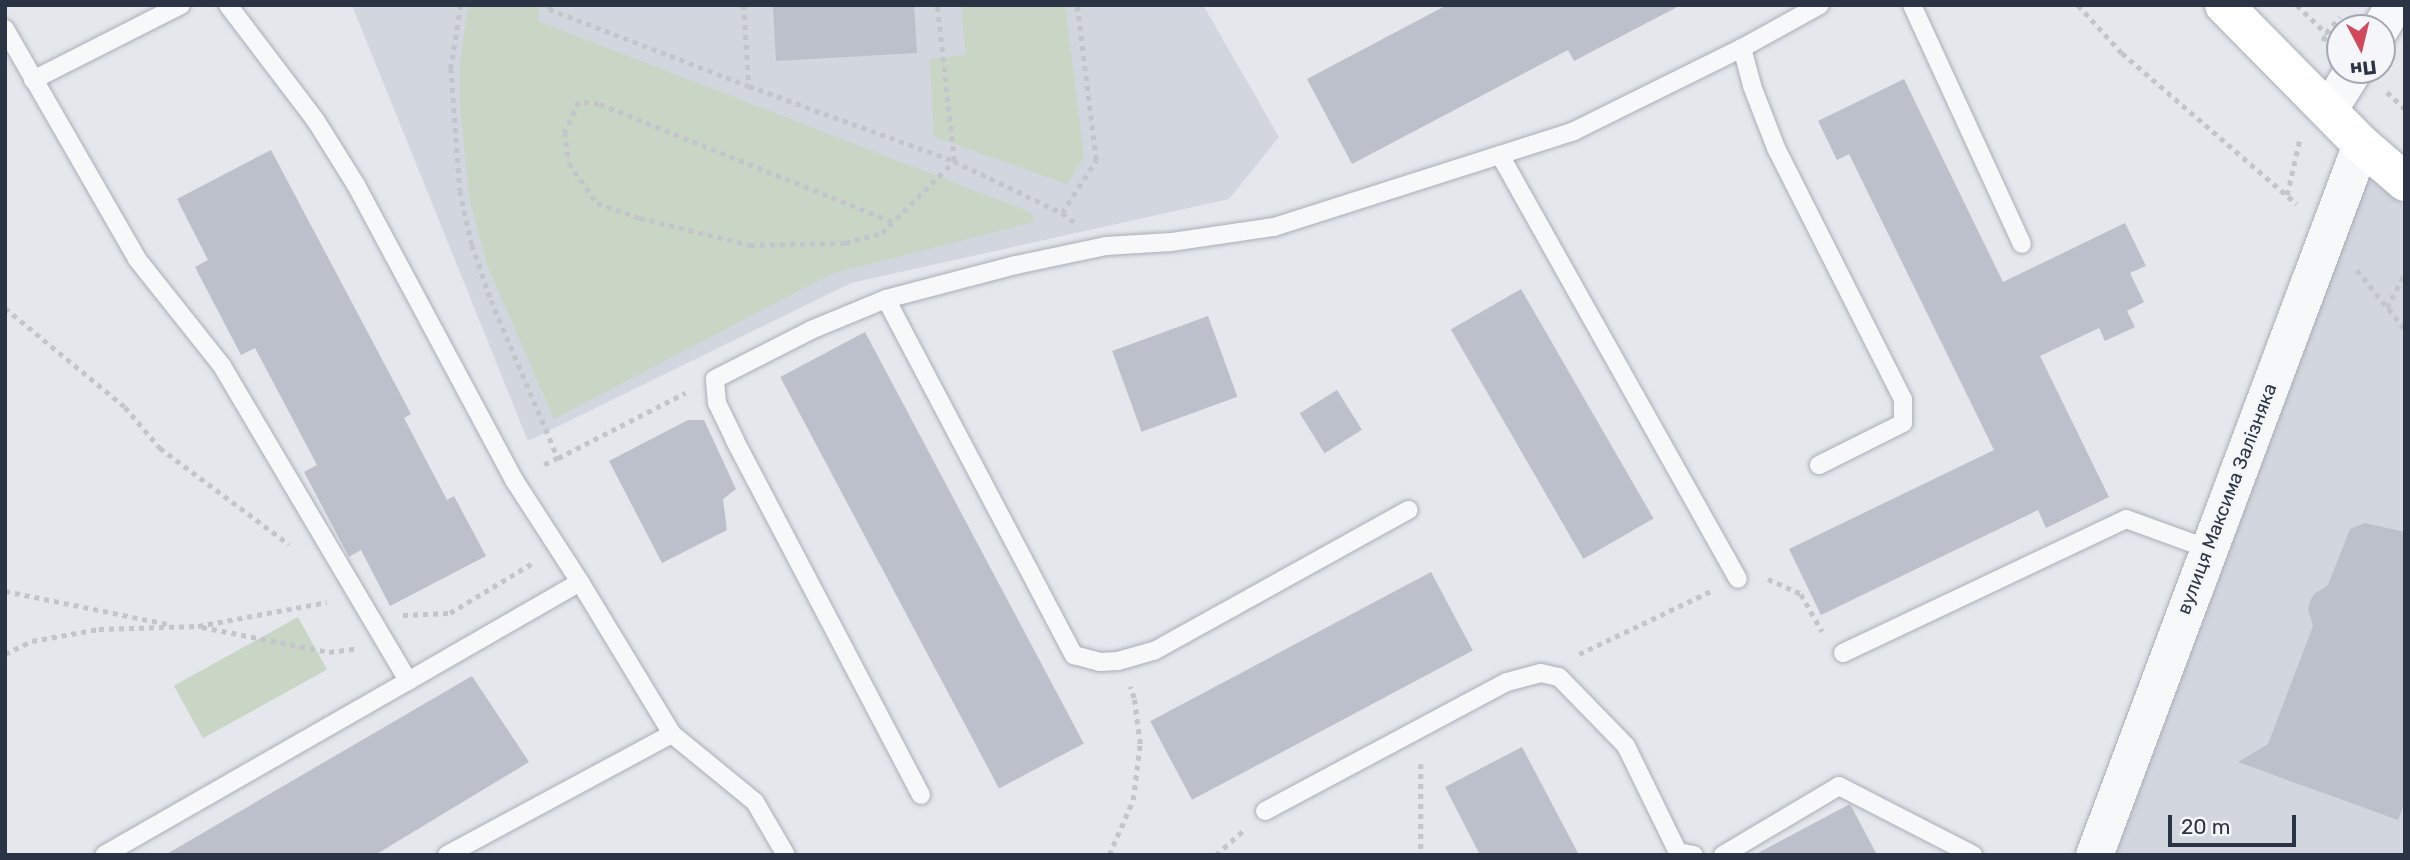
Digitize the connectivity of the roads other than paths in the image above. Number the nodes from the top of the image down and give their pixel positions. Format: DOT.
graph roads {
  1 [pos="181,5"];
  2 [pos="228,5"];
  3 [pos="1820,5"];
  4 [pos="1912,5"];
  5 [pos="2224,5"];
  6 [pos="5,29"];
  7 [pos="1742,48"];
  8 [pos="33,80"];
  9 [pos="2344,84"];
  10 [pos="2328,110"];
  11 [pos="2361,144"];
  12 [pos="1500,155"];
  13 [pos="2405,182"];
  14 [pos="2022,244"];
  15 [pos="886,299"];
  16 [pos="1819,464"];
  17 [pos="1408,510"];
  18 [pos="2209,549"];
  19 [pos="1738,579"];
  20 [pos="580,582"];
  21 [pos="1843,653"];
  22 [pos="406,678"];
  23 [pos="672,734"];
  24 [pos="921,795"];
  25 [pos="1265,811"];
  26 [pos="104,855"];
  27 [pos="447,855"];
  28 [pos="786,855"];
  29 [pos="1695,855"];
  30 [pos="1723,855"];
  31 [pos="1972,855"];
  32 [pos="2094,855"];
  1 -- 8 [label="lane"];
  2 -- 20 [label="lane"];
  3 -- 7 [label="lane"];
  4 -- 14 [label="lane"];
  5 -- 10 [label="main road"];
  6 -- 8 [label="lane"];
  7 -- 12 [label="lane"];
  7 -- 16 [label="lane"];
  8 -- 22 [label="lane"];
  9 -- 10 [label="street"];
  10 -- 11 [label="main road"];
  11 -- 13 [label="main road"];
  11 -- 18 [label="street, вулиця Максима Залізняка"];
  12 -- 15 [label="lane"];
  12 -- 19 [label="lane"];
  15 -- 17 [label="lane"];
  15 -- 24 [label="lane"];
  18 -- 21 [label="lane"];
  18 -- 32 [label="street, вулиця Максима Залізняка"];
  20 -- 22 [label="lane"];
  20 -- 23 [label="lane"];
  22 -- 26 [label="lane"];
  23 -- 27 [label="lane"];
  23 -- 28 [label="lane"];
  25 -- 29 [label="lane"];
  30 -- 31 [label="lane"];
}
